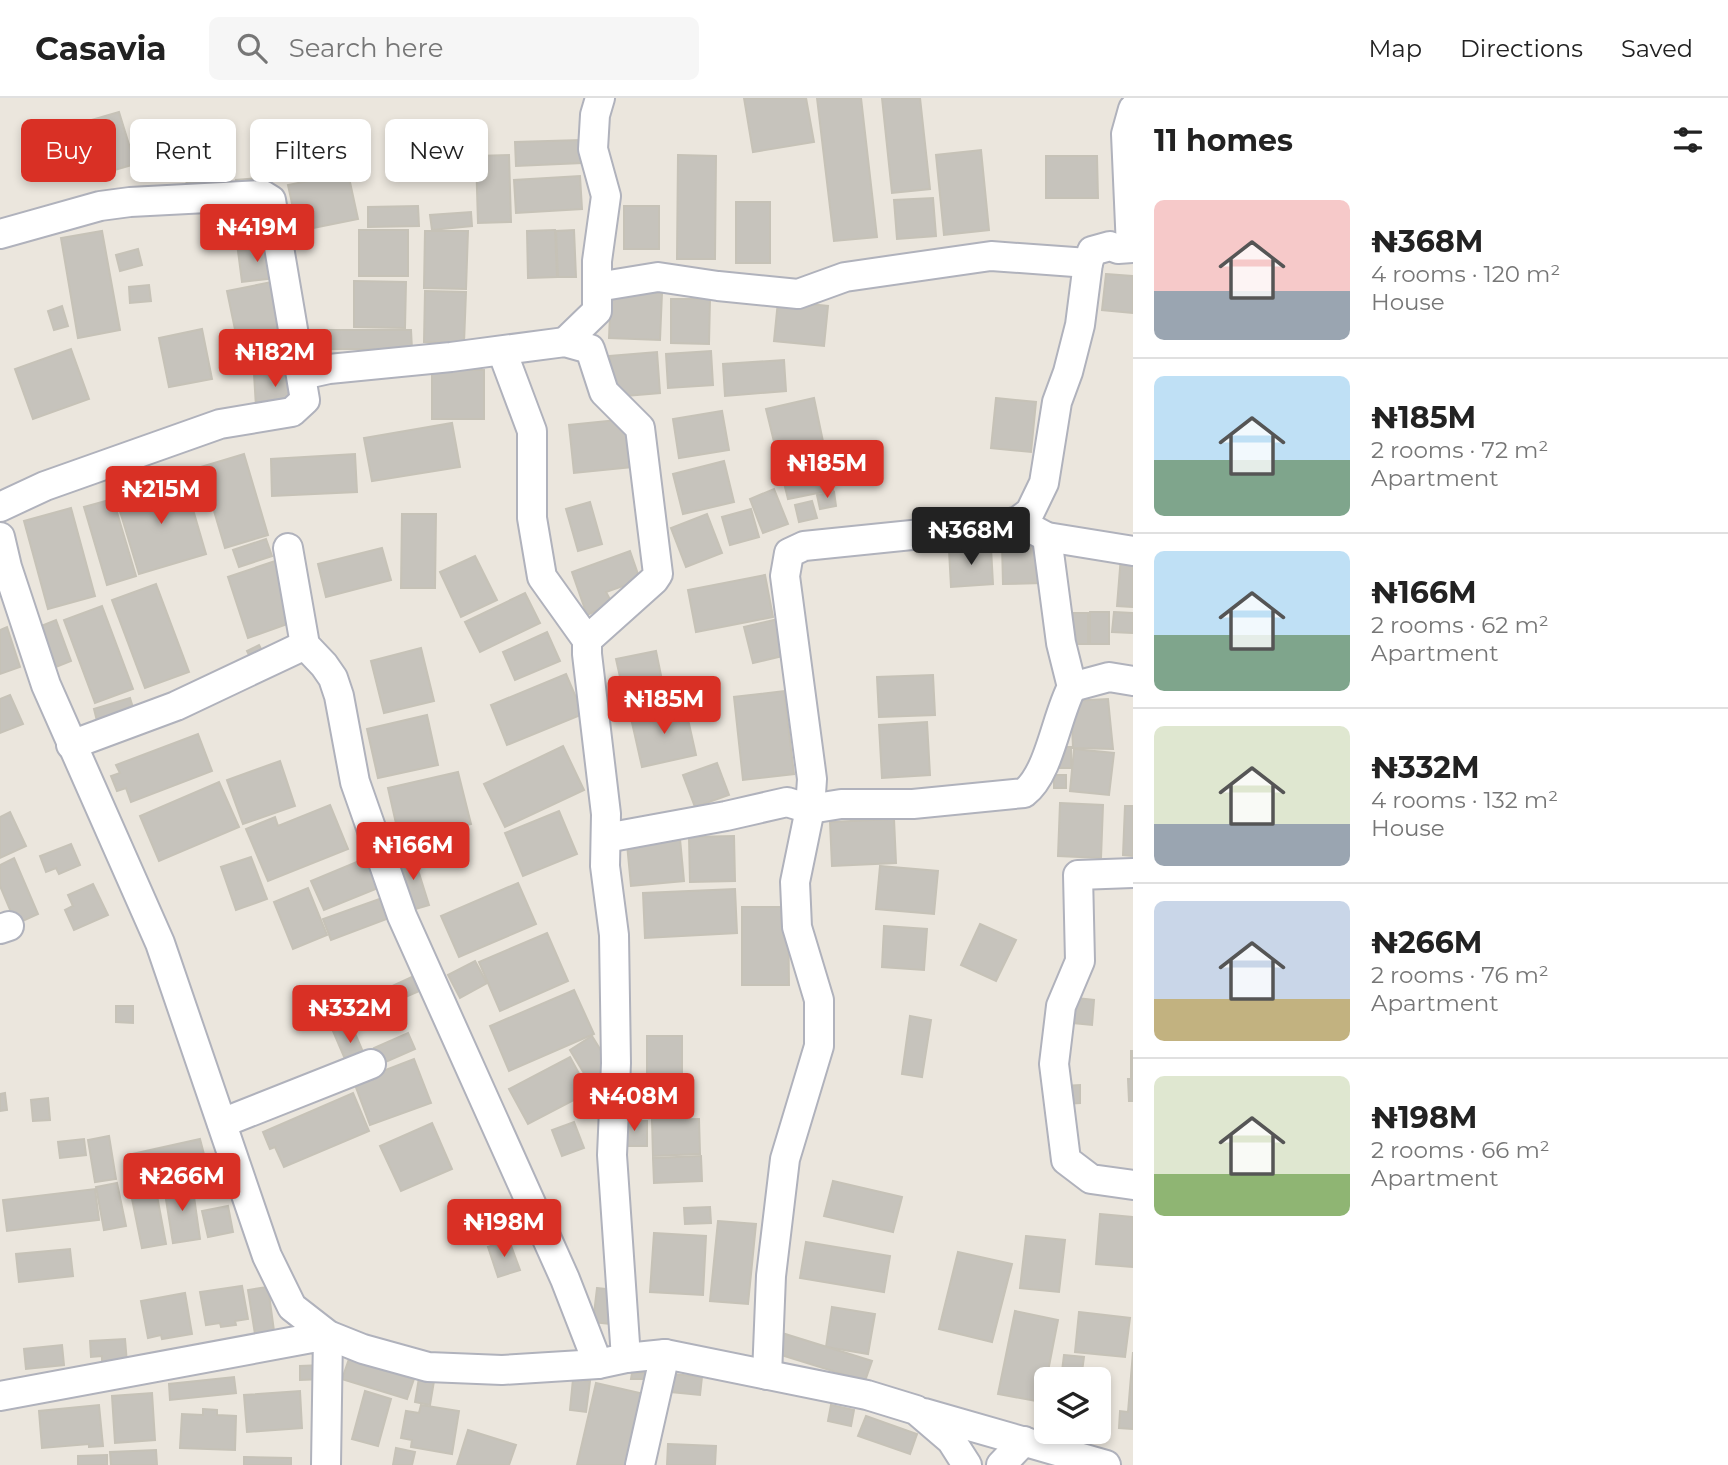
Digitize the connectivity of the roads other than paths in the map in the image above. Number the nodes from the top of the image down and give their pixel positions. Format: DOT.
graph roads {
  1 [pos="600,98"];
  2 [pos="1133,109"];
  3 [pos="0,234"];
  4 [pos="1132,248"];
  5 [pos="1088,263"];
  6 [pos="597,287"];
  7 [pos="565,342"];
  8 [pos="502,351"];
  9 [pos="302,375"];
  10 [pos="0,507"];
  11 [pos="1018,522"];
  12 [pos="0,537"];
  13 [pos="1047,537"];
  14 [pos="288,548"];
  15 [pos="1133,551"];
  16 [pos="587,640"];
  17 [pos="305,645"];
  18 [pos="1133,681"];
  19 [pos="1072,687"];
  20 [pos="71,745"];
  21 [pos="810,809"];
  22 [pos="606,838"];
  23 [pos="1133,873"];
  24 [pos="371,1064"];
  25 [pos="222,1123"];
  26 [pos="1133,1185"];
  27 [pos="328,1335"];
  28 [pos="665,1354"];
  29 [pos="626,1358"];
  30 [pos="598,1364"];
  31 [pos="767,1375"];
  32 [pos="0,1396"];
  33 [pos="916,1410"];
  34 [pos="1024,1441"];
  35 [pos="326,1465"];
  36 [pos="640,1465"];
  37 [pos="967,1465"];
  38 [pos="1000,1465"];
  39 [pos="1106,1465"];
  1 -- 6 [label="street"];
  2 -- 4 [label="street"];
  3 -- 9 [label="street"];
  4 -- 5 [label="street"];
  5 -- 6 [label="street"];
  5 -- 11 [label="street"];
  6 -- 7 [label="street"];
  7 -- 8 [label="street"];
  7 -- 16 [label="street"];
  8 -- 9 [label="street"];
  8 -- 16 [label="street"];
  9 -- 10 [label="street"];
  11 -- 13 [label="street"];
  11 -- 21 [label="street"];
  12 -- 20 [label="street"];
  13 -- 15 [label="street"];
  13 -- 19 [label="street"];
  14 -- 17 [label="street"];
  16 -- 22 [label="street"];
  17 -- 20 [label="street"];
  17 -- 30 [label="street"];
  18 -- 19 [label="street"];
  19 -- 21 [label="street"];
  20 -- 25 [label="street"];
  21 -- 22 [label="street"];
  21 -- 31 [label="street"];
  22 -- 29 [label="street"];
  23 -- 26 [label="street"];
  24 -- 25 [label="street"];
  25 -- 27 [label="street"];
  27 -- 30 [label="street"];
  27 -- 32 [label="street"];
  27 -- 35 [label="street"];
  28 -- 29 [label="street"];
  28 -- 31 [label="street"];
  28 -- 36 [label="street"];
  29 -- 30 [label="street"];
  31 -- 33 [label="street"];
  33 -- 34 [label="street"];
  33 -- 37 [label="street"];
  34 -- 38 [label="street"];
  34 -- 39 [label="street"];
}
